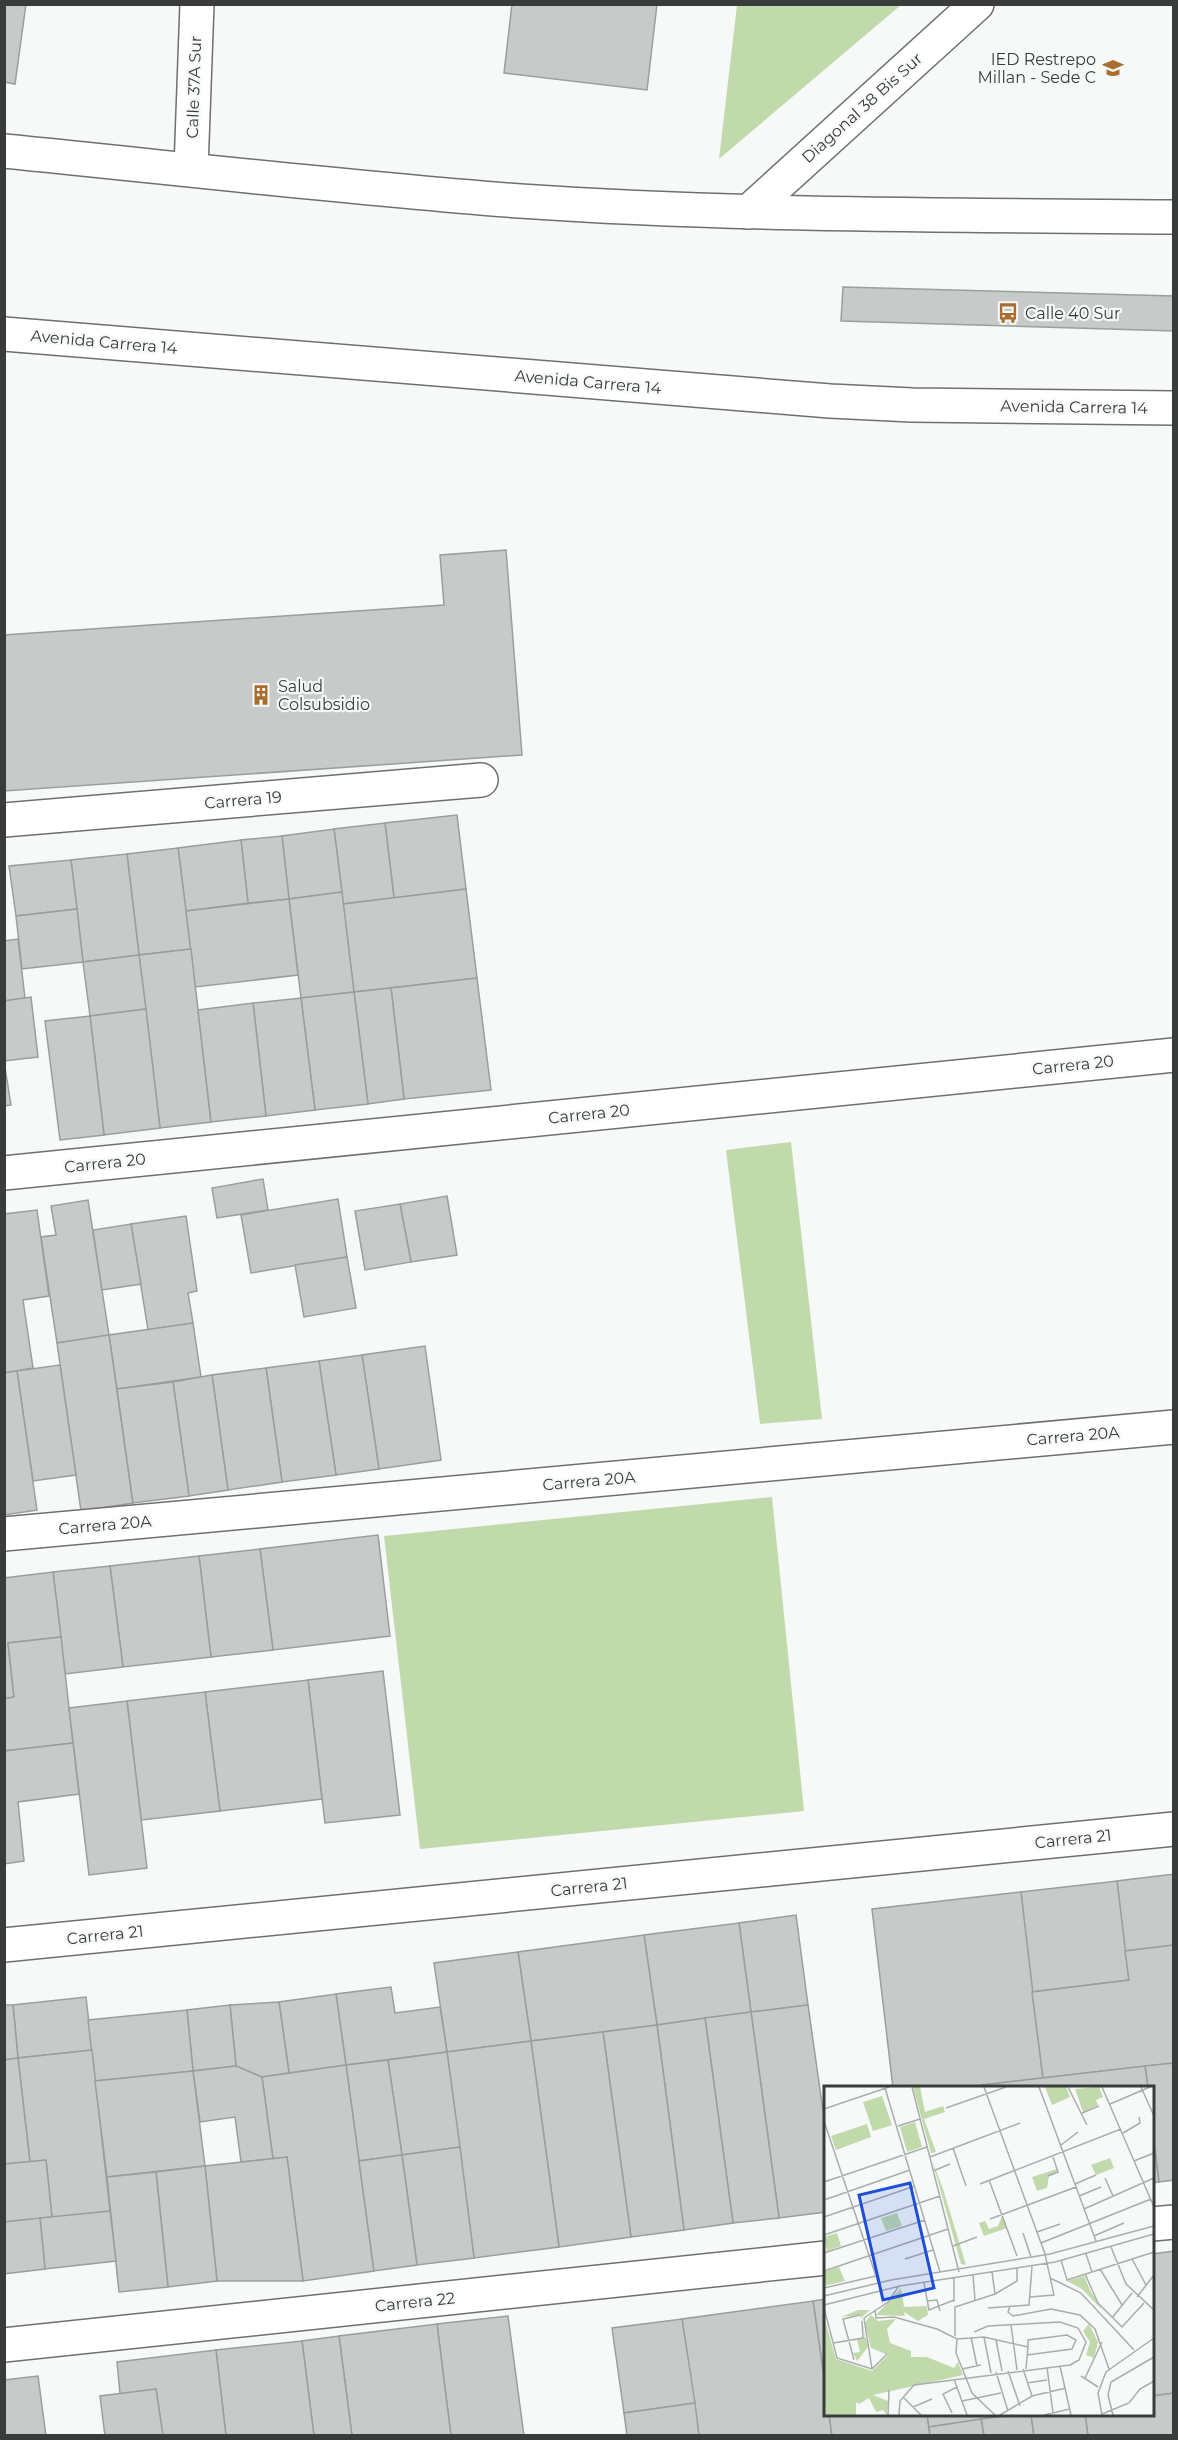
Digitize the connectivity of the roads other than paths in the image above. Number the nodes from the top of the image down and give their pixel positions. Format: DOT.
graph roads {
  1 [pos="197,4"];
  2 [pos="977,4"];
  3 [pos="4,151"];
  4 [pos="191,169"];
  5 [pos="4,171"];
  6 [pos="748,212"];
  7 [pos="1173,217"];
  8 [pos="4,334"];
  9 [pos="1173,408"];
  10 [pos="481,780"];
  11 [pos="4,820"];
  12 [pos="1173,1055"];
  13 [pos="4,1173"];
  14 [pos="1173,1426"];
  15 [pos="4,1534"];
  16 [pos="1173,1829"];
  17 [pos="4,1945"];
  18 [pos="1173,2222"];
  19 [pos="1154,2224"];
  20 [pos="824,2258"];
  21 [pos="4,2344"];
  1 -- 4 [label="street, Calle 37A Sur"];
  2 -- 6 [label="street, Diagonal 38 Bis Sur"];
  3 -- 4 [label="street"];
  4 -- 5 [label="street"];
  4 -- 6 [label="street"];
  6 -- 7 [label="street"];
  8 -- 9 [label="street, Avenida Carrera 14"];
  10 -- 11 [label="street, Carrera 19"];
  12 -- 13 [label="street, Carrera 20"];
  14 -- 15 [label="street, Carrera 20A"];
  16 -- 17 [label="street, Carrera 21"];
  18 -- 19 [label="street"];
  20 -- 21 [label="street, Carrera 22"];
}
